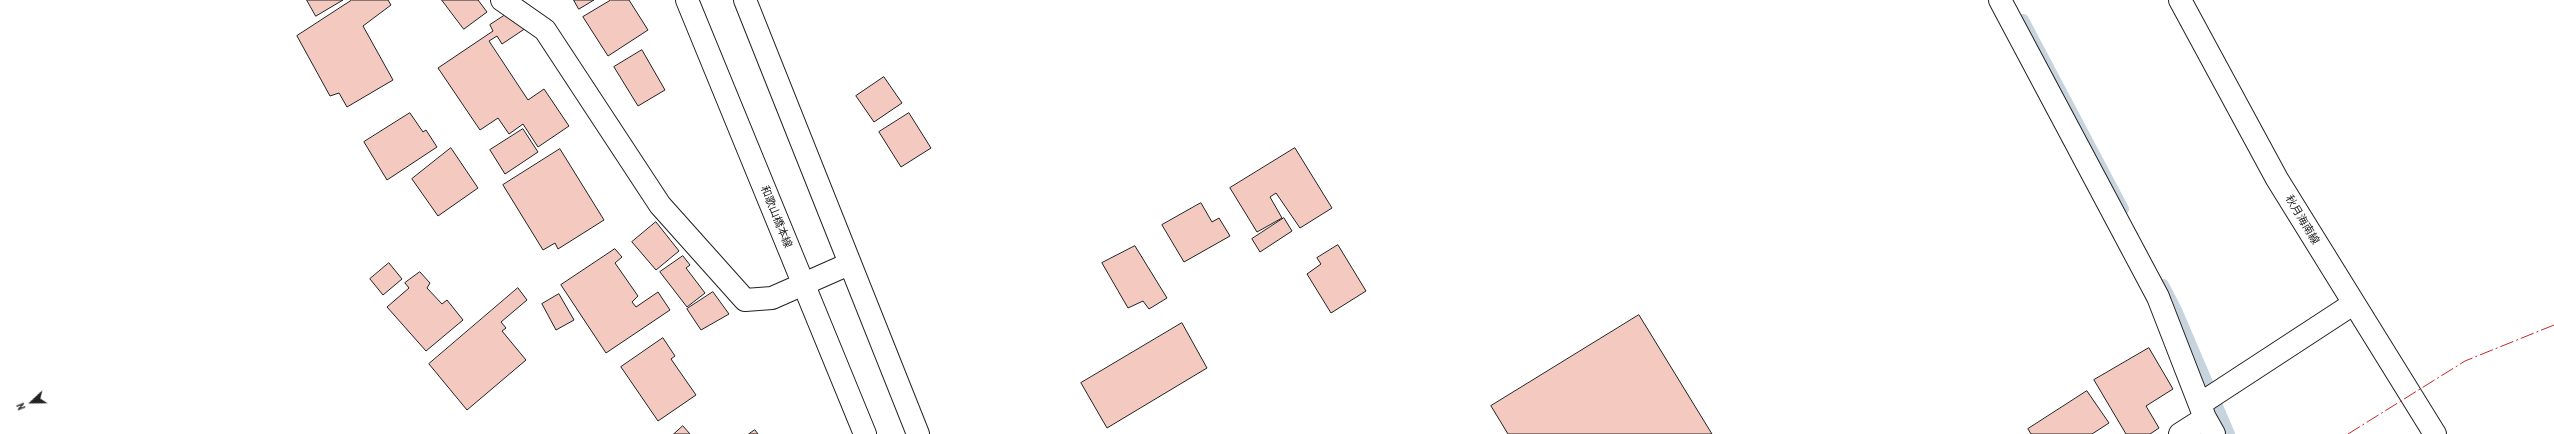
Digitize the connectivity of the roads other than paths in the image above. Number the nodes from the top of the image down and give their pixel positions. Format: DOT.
graph roads {
  1 [pos="502,0"];
  2 [pos="687,0"];
  3 [pos="745,0"];
  4 [pos="2000,0"];
  5 [pos="2180,0"];
  6 [pos="849,264"];
  7 [pos="804,285"];
  8 [pos="2353,304"];
  9 [pos="2206,419"];
  10 [pos="865,434"];
  11 [pos="918,434"];
  12 [pos="2180,434"];
  13 [pos="2435,434"];
  1 -- 7 [label="main road"];
  2 -- 7 [label="main road, 和歌山橋本線"];
  3 -- 6 [label="main road"];
  4 -- 9 [label="main road"];
  5 -- 8 [label="main road, 秋月海南線"];
  6 -- 7 [label="main road"];
  6 -- 11 [label="main road"];
  7 -- 10 [label="main road, 和歌山橋本線"];
  8 -- 9 [label="main road"];
  8 -- 13 [label="main road, 秋月海南線"];
  9 -- 12 [label="main road"];
}
